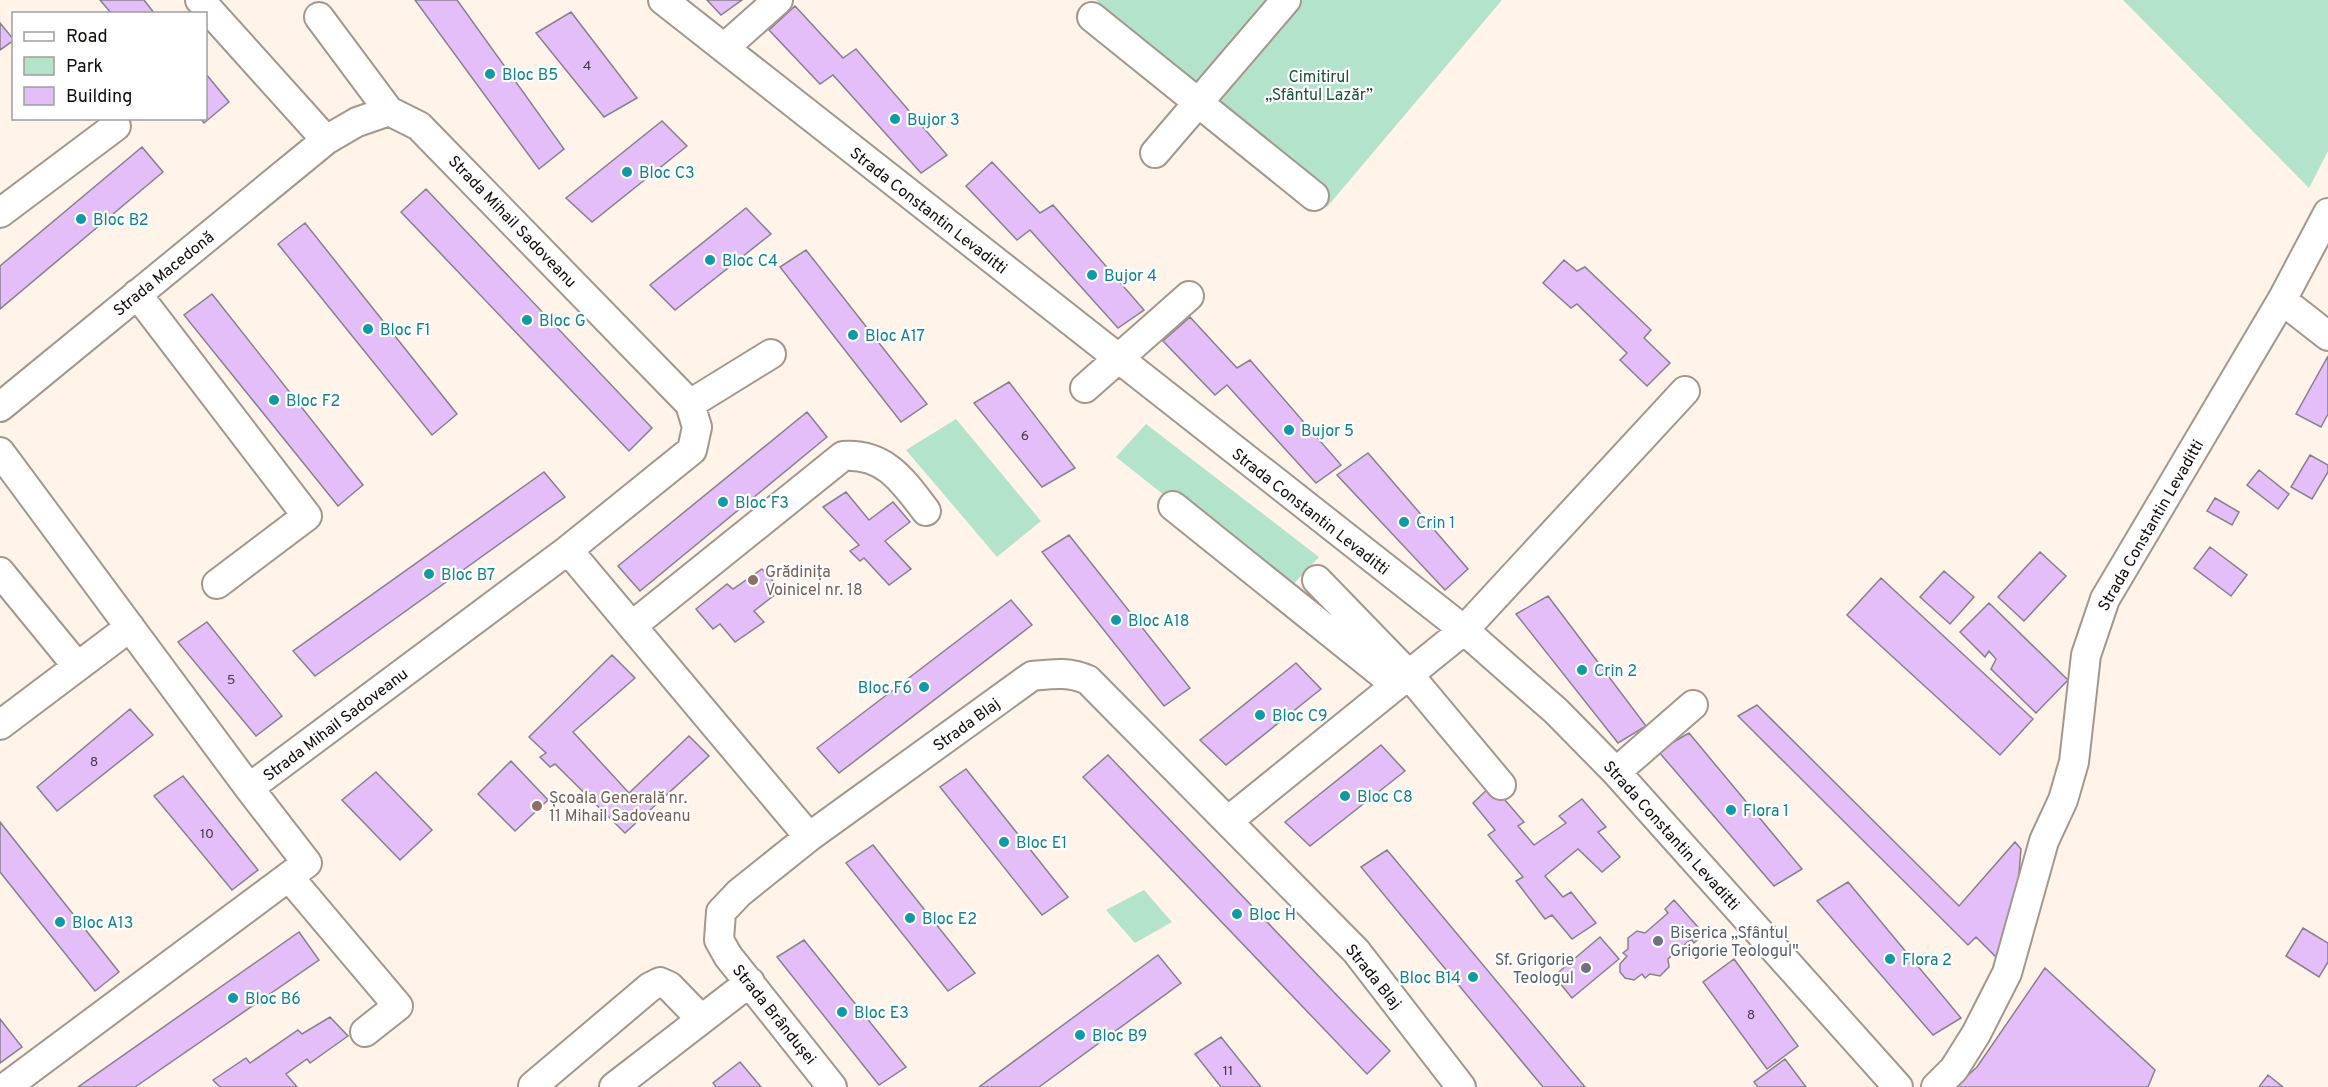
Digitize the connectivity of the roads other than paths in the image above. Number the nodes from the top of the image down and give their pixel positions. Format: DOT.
graph roads {
  1 [pos="200,0"];
  2 [pos="663,0"];
  3 [pos="778,0"];
  4 [pos="1286,0"];
  5 [pos="319,17"];
  6 [pos="1092,17"];
  7 [pos="724,48"];
  8 [pos="1198,103"];
  9 [pos="389,111"];
  10 [pos="116,126"];
  11 [pos="326,140"];
  12 [pos="1155,153"];
  13 [pos="1314,196"];
  14 [pos="0,213"];
  15 [pos="2328,213"];
  16 [pos="137,294"];
  17 [pos="1189,296"];
  18 [pos="2282,300"];
  19 [pos="2328,336"];
  20 [pos="771,354"];
  21 [pos="1116,357"];
  22 [pos="1085,388"];
  23 [pos="1685,391"];
  24 [pos="690,404"];
  25 [pos="0,407"];
  26 [pos="0,452"];
  27 [pos="1173,506"];
  28 [pos="926,511"];
  29 [pos="568,550"];
  30 [pos="0,572"];
  31 [pos="1317,580"];
  32 [pos="217,584"];
  33 [pos="633,626"];
  34 [pos="130,627"];
  35 [pos="1464,630"];
  36 [pos="77,666"];
  37 [pos="1402,680"];
  38 [pos="1693,705"];
  39 [pos="0,725"];
  40 [pos="1616,772"];
  41 [pos="1501,785"];
  42 [pos="249,788"];
  43 [pos="1228,821"];
  44 [pos="809,837"];
  45 [pos="289,877"];
  46 [pos="719,940"];
  47 [pos="750,982"];
  48 [pos="700,1019"];
  49 [pos="364,1032"];
  50 [pos="533,1086"];
  51 [pos="6,1087"];
  52 [pos="615,1087"];
  53 [pos="832,1087"];
  54 [pos="1461,1087"];
  55 [pos="1898,1087"];
  56 [pos="1936,1087"];
  1 -- 11 [label="street"];
  2 -- 7 [label="street, Strada Constantin Levaditti"];
  3 -- 7 [label="street"];
  4 -- 8 [label="street"];
  5 -- 9 [label="street"];
  6 -- 8 [label="street"];
  7 -- 21 [label="street, Strada Constantin Levaditti"];
  8 -- 12 [label="street"];
  8 -- 13 [label="street"];
  9 -- 11 [label="street"];
  9 -- 24 [label="street, Strada Mihail Sadoveanu"];
  10 -- 14 [label="street"];
  11 -- 16 [label="street, Strada Macedonă"];
  15 -- 18 [label="street, Strada Constantin Levaditti"];
  16 -- 25 [label="street, Strada Macedonă"];
  16 -- 32 [label="street"];
  17 -- 21 [label="street"];
  18 -- 19 [label="street"];
  18 -- 56 [label="street, Strada Constantin Levaditti"];
  20 -- 24 [label="street"];
  21 -- 22 [label="street"];
  21 -- 35 [label="street, Strada Constantin Levaditti"];
  23 -- 35 [label="street"];
  24 -- 29 [label="street, Strada Mihail Sadoveanu"];
  26 -- 34 [label="street"];
  27 -- 37 [label="street"];
  28 -- 33 [label="street"];
  29 -- 33 [label="street"];
  29 -- 42 [label="street, Strada Mihail Sadoveanu"];
  30 -- 36 [label="street"];
  31 -- 37 [label="street"];
  33 -- 44 [label="street"];
  34 -- 36 [label="street"];
  34 -- 42 [label="street, Strada Mihail Sadoveanu"];
  35 -- 37 [label="street"];
  35 -- 40 [label="street, Strada Constantin Levaditti"];
  36 -- 39 [label="street"];
  37 -- 41 [label="street"];
  37 -- 43 [label="street"];
  38 -- 40 [label="street"];
  40 -- 55 [label="street, Strada Constantin Levaditti"];
  42 -- 45 [label="street"];
  43 -- 44 [label="street, Strada Blaj"];
  43 -- 54 [label="street, Strada Blaj"];
  44 -- 46 [label="street, Strada Blaj"];
  45 -- 49 [label="street"];
  45 -- 51 [label="street"];
  46 -- 47 [label="street, Strada Brândușei"];
  47 -- 48 [label="street"];
  47 -- 53 [label="street, Strada Brândușei"];
  48 -- 50 [label="street"];
  48 -- 52 [label="street"];
}
